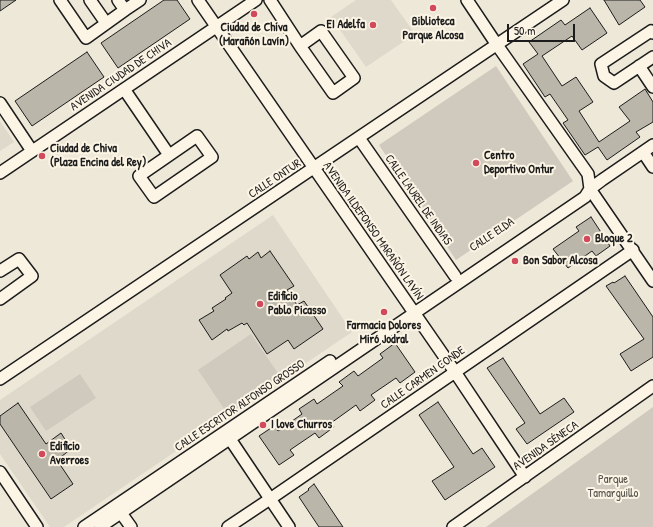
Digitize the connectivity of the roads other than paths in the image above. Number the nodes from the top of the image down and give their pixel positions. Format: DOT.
graph roads {
  1 [pos="60,0"];
  2 [pos="90,0"];
  3 [pos="118,0"];
  4 [pos="140,0"];
  5 [pos="198,0"];
  6 [pos="256,0"];
  7 [pos="270,0"];
  8 [pos="468,0"];
  9 [pos="563,0"];
  10 [pos="125,10"];
  11 [pos="106,23"];
  12 [pos="216,26"];
  13 [pos="653,33"];
  14 [pos="497,45"];
  15 [pos="300,46"];
  16 [pos="653,57"];
  17 [pos="639,66"];
  18 [pos="653,87"];
  19 [pos="124,89"];
  20 [pos="0,102"];
  21 [pos="359,138"];
  22 [pos="653,145"];
  23 [pos="32,151"];
  24 [pos="643,152"];
  25 [pos="169,155"];
  26 [pos="653,166"];
  27 [pos="314,168"];
  28 [pos="0,173"];
  29 [pos="590,189"];
  30 [pos="633,250"];
  31 [pos="0,271"];
  32 [pos="455,276"];
  33 [pos="653,281"];
  34 [pos="0,299"];
  35 [pos="412,310"];
  36 [pos="455,372"];
  37 [pos="0,379"];
  38 [pos="653,386"];
  39 [pos="227,436"];
  40 [pos="0,472"];
  41 [pos="525,477"];
  42 [pos="270,499"];
  43 [pos="121,513"];
  44 [pos="37,527"];
  45 [pos="84,527"];
  46 [pos="100,527"];
  47 [pos="130,527"];
  48 [pos="228,527"];
  49 [pos="289,527"];
  50 [pos="452,527"];
  1 -- 11 [label="street"];
  2 -- 11 [label="street"];
  3 -- 10 [label="street"];
  4 -- 10 [label="street"];
  5 -- 12 [label="street, AVENIDA ILDEFONSO MARAÑÓN LAVÍN"];
  6 -- 12 [label="street, AVENIDA CIUDAD DE CHIVA"];
  7 -- 15 [label="street"];
  8 -- 14 [label="street"];
  9 -- 14 [label="street, CALLE ONTUR"];
  10 -- 11 [label="street"];
  12 -- 19 [label="street, AVENIDA CIUDAD DE CHIVA"];
  12 -- 27 [label="street, AVENIDA ILDEFONSO MARAÑÓN LAVÍN"];
  13 -- 17 [label="street"];
  14 -- 21 [label="street, CALLE ONTUR"];
  14 -- 29 [label="street"];
  15 -- 15 [label="street"];
  16 -- 17 [label="street"];
  17 -- 18 [label="street"];
  19 -- 23 [label="street, AVENIDA CIUDAD DE CHIVA"];
  19 -- 25 [label="street"];
  20 -- 23 [label="street"];
  21 -- 27 [label="street, CALLE ONTUR"];
  21 -- 32 [label="street, CALLE LAUREL DE INDIAS"];
  22 -- 24 [label="street, CALLE ELDA"];
  23 -- 28 [label="street, AVENIDA CIUDAD DE CHIVA"];
  24 -- 26 [label="street"];
  24 -- 29 [label="street, CALLE ELDA"];
  25 -- 25 [label="street"];
  27 -- 35 [label="street, AVENIDA ILDEFONSO MARAÑÓN LAVÍN"];
  27 -- 37 [label="street, CALLE ONTUR"];
  29 -- 30 [label="street"];
  29 -- 32 [label="street, CALLE ELDA"];
  29 -- 35 [label="street, CALLE ELDA"];
  30 -- 33 [label="street"];
  30 -- 36 [label="street, CALLE CARMEN CONDE"];
  31 -- 34 [label="street"];
  32 -- 35 [label="street, CALLE ELDA"];
  35 -- 36 [label="street, AVENIDA ILDEFONSO MARAÑÓN LAVÍN"];
  35 -- 39 [label="street, CALLE ESCRITOR ALFONSO GROSSO"];
  36 -- 41 [label="street, AVENIDA ILDEFONSO MARAÑÓN LAVÍN"];
  36 -- 42 [label="street, CALLE CARMEN CONDE"];
  38 -- 41 [label="street, AVENIDA SÉNECA"];
  39 -- 42 [label="street"];
  39 -- 43 [label="street, CALLE ESCRITOR ALFONSO GROSSO"];
  39 -- 45 [label="street, CALLE ESCRITOR ALFONSO GROSSO"];
  40 -- 44 [label="street"];
  41 -- 50 [label="street, AVENIDA SÉNECA"];
  42 -- 48 [label="street, CALLE CARMEN CONDE"];
  42 -- 49 [label="street"];
  43 -- 46 [label="street, CALLE ESCRITOR ALFONSO GROSSO"];
  43 -- 47 [label="street"];
}
